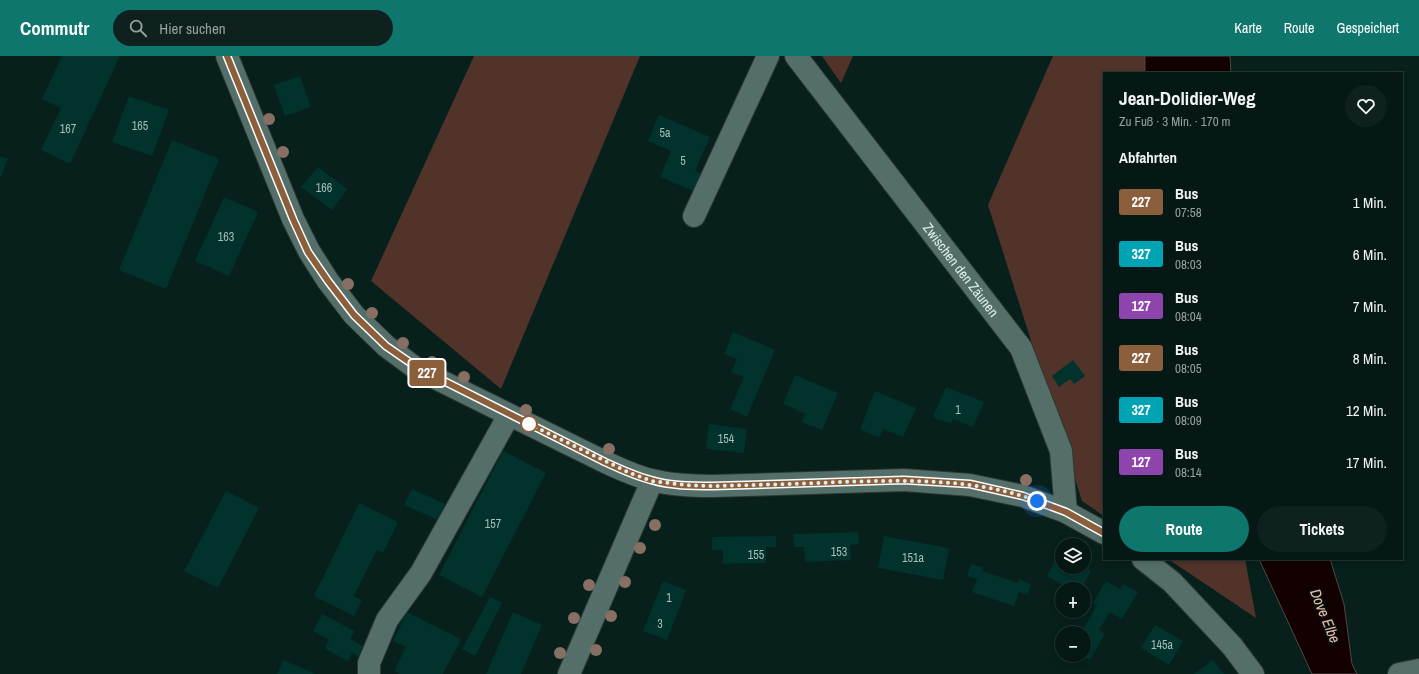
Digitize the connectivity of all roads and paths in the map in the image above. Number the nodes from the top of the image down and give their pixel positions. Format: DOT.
graph roads {
  1 [pos="227,56"];
  2 [pos="768,56"];
  3 [pos="796,56"];
  4 [pos="694,216"];
  5 [pos="509,415"];
  6 [pos="652,481"];
  7 [pos="1066,512"];
  8 [pos="1103,532"];
  9 [pos="1144,560"];
  10 [pos="1419,670"];
  11 [pos="369,674"];
  12 [pos="569,674"];
  13 [pos="1253,674"];
  14 [pos="1399,674"];
  1 -- 5 [label="street"];
  2 -- 4 [label="street"];
  3 -- 7 [label="street, Zwischen den Zäunen"];
  5 -- 6 [label="street"];
  5 -- 11 [label="street"];
  6 -- 7 [label="street"];
  6 -- 12 [label="street"];
  7 -- 8 [label="street"];
  9 -- 13 [label="street"];
  10 -- 14 [label="street"];
}
